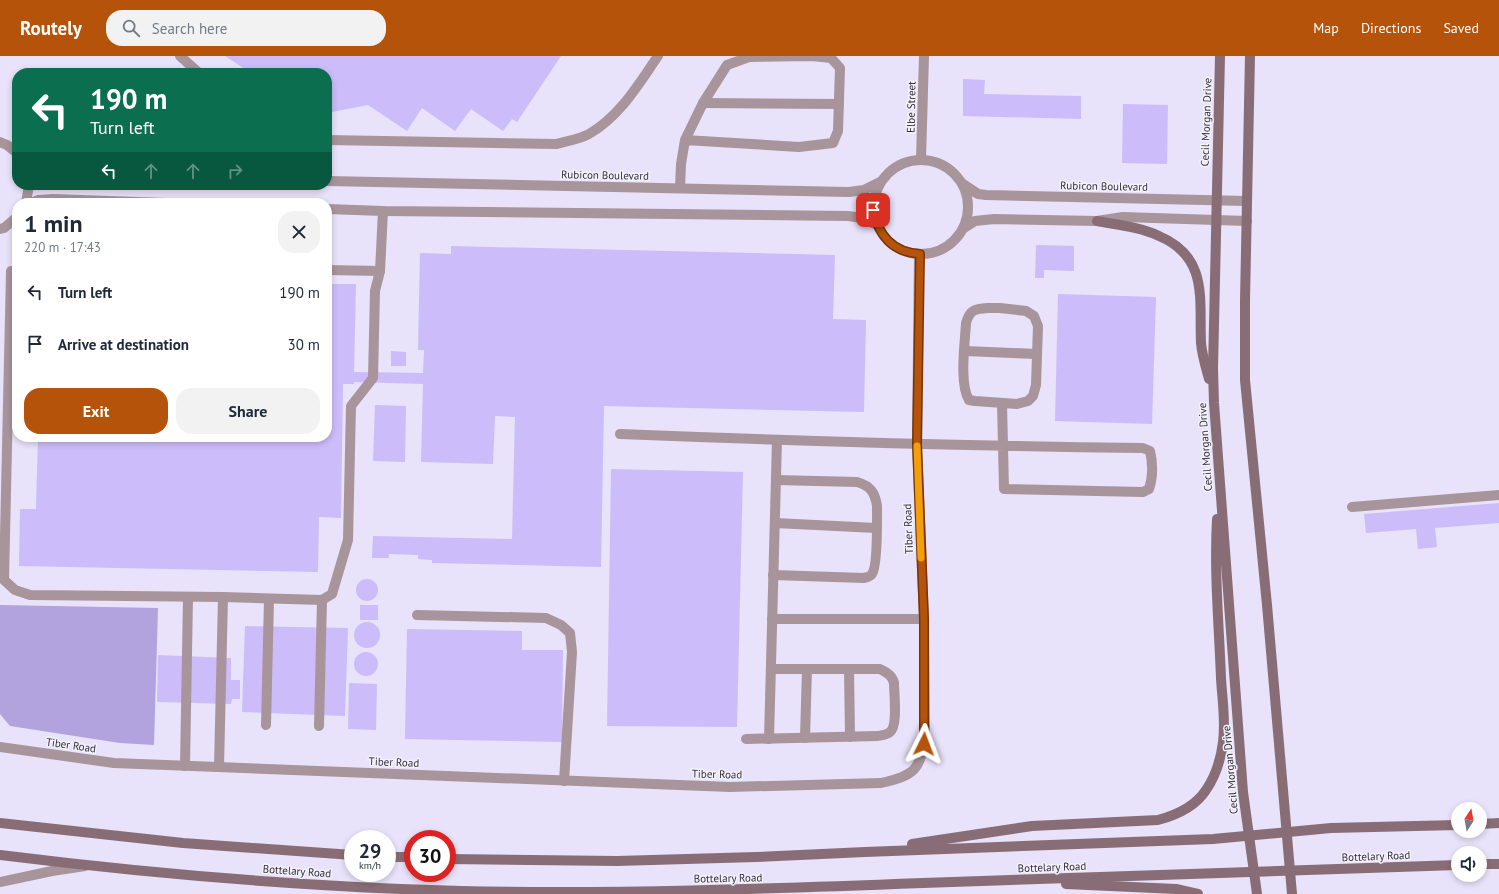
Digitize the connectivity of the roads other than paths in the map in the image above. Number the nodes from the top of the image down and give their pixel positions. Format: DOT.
graph roads {
  1 [pos="180,56"];
  2 [pos="658,56"];
  3 [pos="924,56"];
  4 [pos="1220,56"];
  5 [pos="1250,56"];
  6 [pos="193,68"];
  7 [pos="704,103"];
  8 [pos="839,104"];
  9 [pos="0,134"];
  10 [pos="332,140"];
  11 [pos="685,140"];
  12 [pos="3,143"];
  13 [pos="12,150"];
  14 [pos="921,158"];
  15 [pos="332,181"];
  16 [pos="880,182"];
  17 [pos="963,184"];
  18 [pos="680,188"];
  19 [pos="1216,200"];
  20 [pos="1247,201"];
  21 [pos="332,209"];
  22 [pos="383,211"];
  23 [pos="12,221"];
  24 [pos="1097,221"];
  25 [pos="1216,221"];
  26 [pos="1247,222"];
  27 [pos="877,225"];
  28 [pos="964,228"];
  29 [pos="0,229"];
  30 [pos="920,254"];
  31 [pos="332,270"];
  32 [pos="12,271"];
  33 [pos="380,271"];
  34 [pos="965,351"];
  35 [pos="1037,354"];
  36 [pos="1002,403"];
  37 [pos="1214,403"];
  38 [pos="620,434"];
  39 [pos="777,440"];
  40 [pos="917,444"];
  41 [pos="1004,446"];
  42 [pos="776,480"];
  43 [pos="1220,485"];
  44 [pos="1499,495"];
  45 [pos="1352,507"];
  46 [pos="775,523"];
  47 [pos="876,528"];
  48 [pos="773,575"];
  49 [pos="188,597"];
  50 [pos="223,597"];
  51 [pos="269,599"];
  52 [pos="322,600"];
  53 [pos="417,615"];
  54 [pos="772,619"];
  55 [pos="924,619"];
  56 [pos="771,669"];
  57 [pos="807,669"];
  58 [pos="849,669"];
  59 [pos="266,725"];
  60 [pos="320,726"];
  61 [pos="850,737"];
  62 [pos="805,738"];
  63 [pos="746,739"];
  64 [pos="769,739"];
  65 [pos="0,747"];
  66 [pos="184,766"];
  67 [pos="219,768"];
  68 [pos="564,781"];
  69 [pos="0,824"];
  70 [pos="1487,824"];
  71 [pos="1499,824"];
  72 [pos="1451,825"];
  73 [pos="1287,831"];
  74 [pos="1249,835"];
  75 [pos="864,852"];
  76 [pos="344,854"];
  77 [pos="0,855"];
  78 [pos="456,859"];
  79 [pos="1487,864"];
  80 [pos="1499,864"];
  81 [pos="1451,865"];
  82 [pos="88,866"];
  83 [pos="1290,871"];
  84 [pos="1254,873"];
  85 [pos="1022,880"];
  86 [pos="0,882"];
  87 [pos="1198,894"];
  88 [pos="1257,894"];
  89 [pos="1292,894"];
  1 -- 6 [label="street"];
  2 -- 10 [label="street"];
  3 -- 14 [label="street, Elbe Street"];
  4 -- 19 [label="main road, Cecil Morgan Drive"];
  5 -- 20 [label="main road"];
  7 -- 8 [label="street"];
  7 -- 8 [label="street"];
  7 -- 11 [label="street"];
  8 -- 11 [label="street"];
  9 -- 12 [label="street"];
  11 -- 18 [label="street"];
  12 -- 13 [label="street"];
  14 -- 16 [label="street"];
  14 -- 17 [label="street"];
  15 -- 18 [label="street, Rubicon Boulevard"];
  16 -- 18 [label="street, Rubicon Boulevard"];
  16 -- 27 [label="street"];
  17 -- 19 [label="street, Rubicon Boulevard"];
  17 -- 28 [label="street"];
  19 -- 20 [label="street, Rubicon Boulevard"];
  19 -- 25 [label="main road, Cecil Morgan Drive"];
  20 -- 26 [label="main road"];
  21 -- 22 [label="street"];
  22 -- 27 [label="street"];
  22 -- 33 [label="street"];
  23 -- 29 [label="street"];
  24 -- 25 [label="street"];
  24 -- 28 [label="street"];
  24 -- 37 [label="main road"];
  25 -- 26 [label="street"];
  25 -- 37 [label="main road, Cecil Morgan Drive"];
  26 -- 73 [label="main road"];
  27 -- 30 [label="street"];
  28 -- 30 [label="street"];
  30 -- 40 [label="street, Tiber Road"];
  31 -- 33 [label="street"];
  32 -- 49 [label="street"];
  33 -- 52 [label="street"];
  34 -- 35 [label="street"];
  34 -- 35 [label="street"];
  34 -- 36 [label="street"];
  35 -- 36 [label="street"];
  36 -- 41 [label="street"];
  37 -- 43 [label="main road, Cecil Morgan Drive"];
  38 -- 39 [label="street"];
  39 -- 40 [label="street"];
  39 -- 42 [label="street"];
  40 -- 41 [label="street"];
  40 -- 55 [label="street, Tiber Road"];
  41 -- 41 [label="street"];
  42 -- 46 [label="street"];
  42 -- 47 [label="street"];
  43 -- 74 [label="main road, Cecil Morgan Drive"];
  43 -- 75 [label="main road"];
  44 -- 45 [label="street"];
  46 -- 47 [label="street"];
  46 -- 48 [label="street"];
  47 -- 48 [label="street"];
  48 -- 54 [label="street"];
  49 -- 50 [label="street"];
  49 -- 66 [label="street"];
  50 -- 51 [label="street"];
  50 -- 67 [label="street"];
  51 -- 52 [label="street"];
  51 -- 59 [label="street"];
  52 -- 60 [label="street"];
  53 -- 68 [label="street"];
  54 -- 55 [label="street"];
  54 -- 56 [label="street"];
  55 -- 68 [label="street, Tiber Road"];
  56 -- 57 [label="street"];
  56 -- 64 [label="street"];
  57 -- 58 [label="street"];
  57 -- 62 [label="street"];
  58 -- 61 [label="street"];
  58 -- 61 [label="street"];
  61 -- 62 [label="street"];
  62 -- 64 [label="street"];
  63 -- 64 [label="street"];
  65 -- 66 [label="street, Tiber Road"];
  66 -- 67 [label="street, Tiber Road"];
  67 -- 68 [label="street, Tiber Road"];
  69 -- 76 [label="main road, Bottelary Road"];
  70 -- 71 [label="main road"];
  72 -- 73 [label="main road, Bottelary Road"];
  73 -- 74 [label="main road, Bottelary Road"];
  73 -- 83 [label="main road"];
  74 -- 75 [label="main road, Bottelary Road"];
  74 -- 84 [label="main road, Cecil Morgan Drive"];
  75 -- 78 [label="main road, Bottelary Road"];
  77 -- 82 [label="main road, Bottelary Road"];
  79 -- 80 [label="main road"];
  81 -- 83 [label="main road, Bottelary Road"];
  82 -- 85 [label="main road, Bottelary Road"];
  82 -- 86 [label="street"];
  83 -- 84 [label="main road, Bottelary Road"];
  83 -- 89 [label="main road"];
  84 -- 85 [label="main road, Bottelary Road"];
  84 -- 88 [label="main road, Cecil Morgan Drive"];
  85 -- 87 [label="main road"];
}
